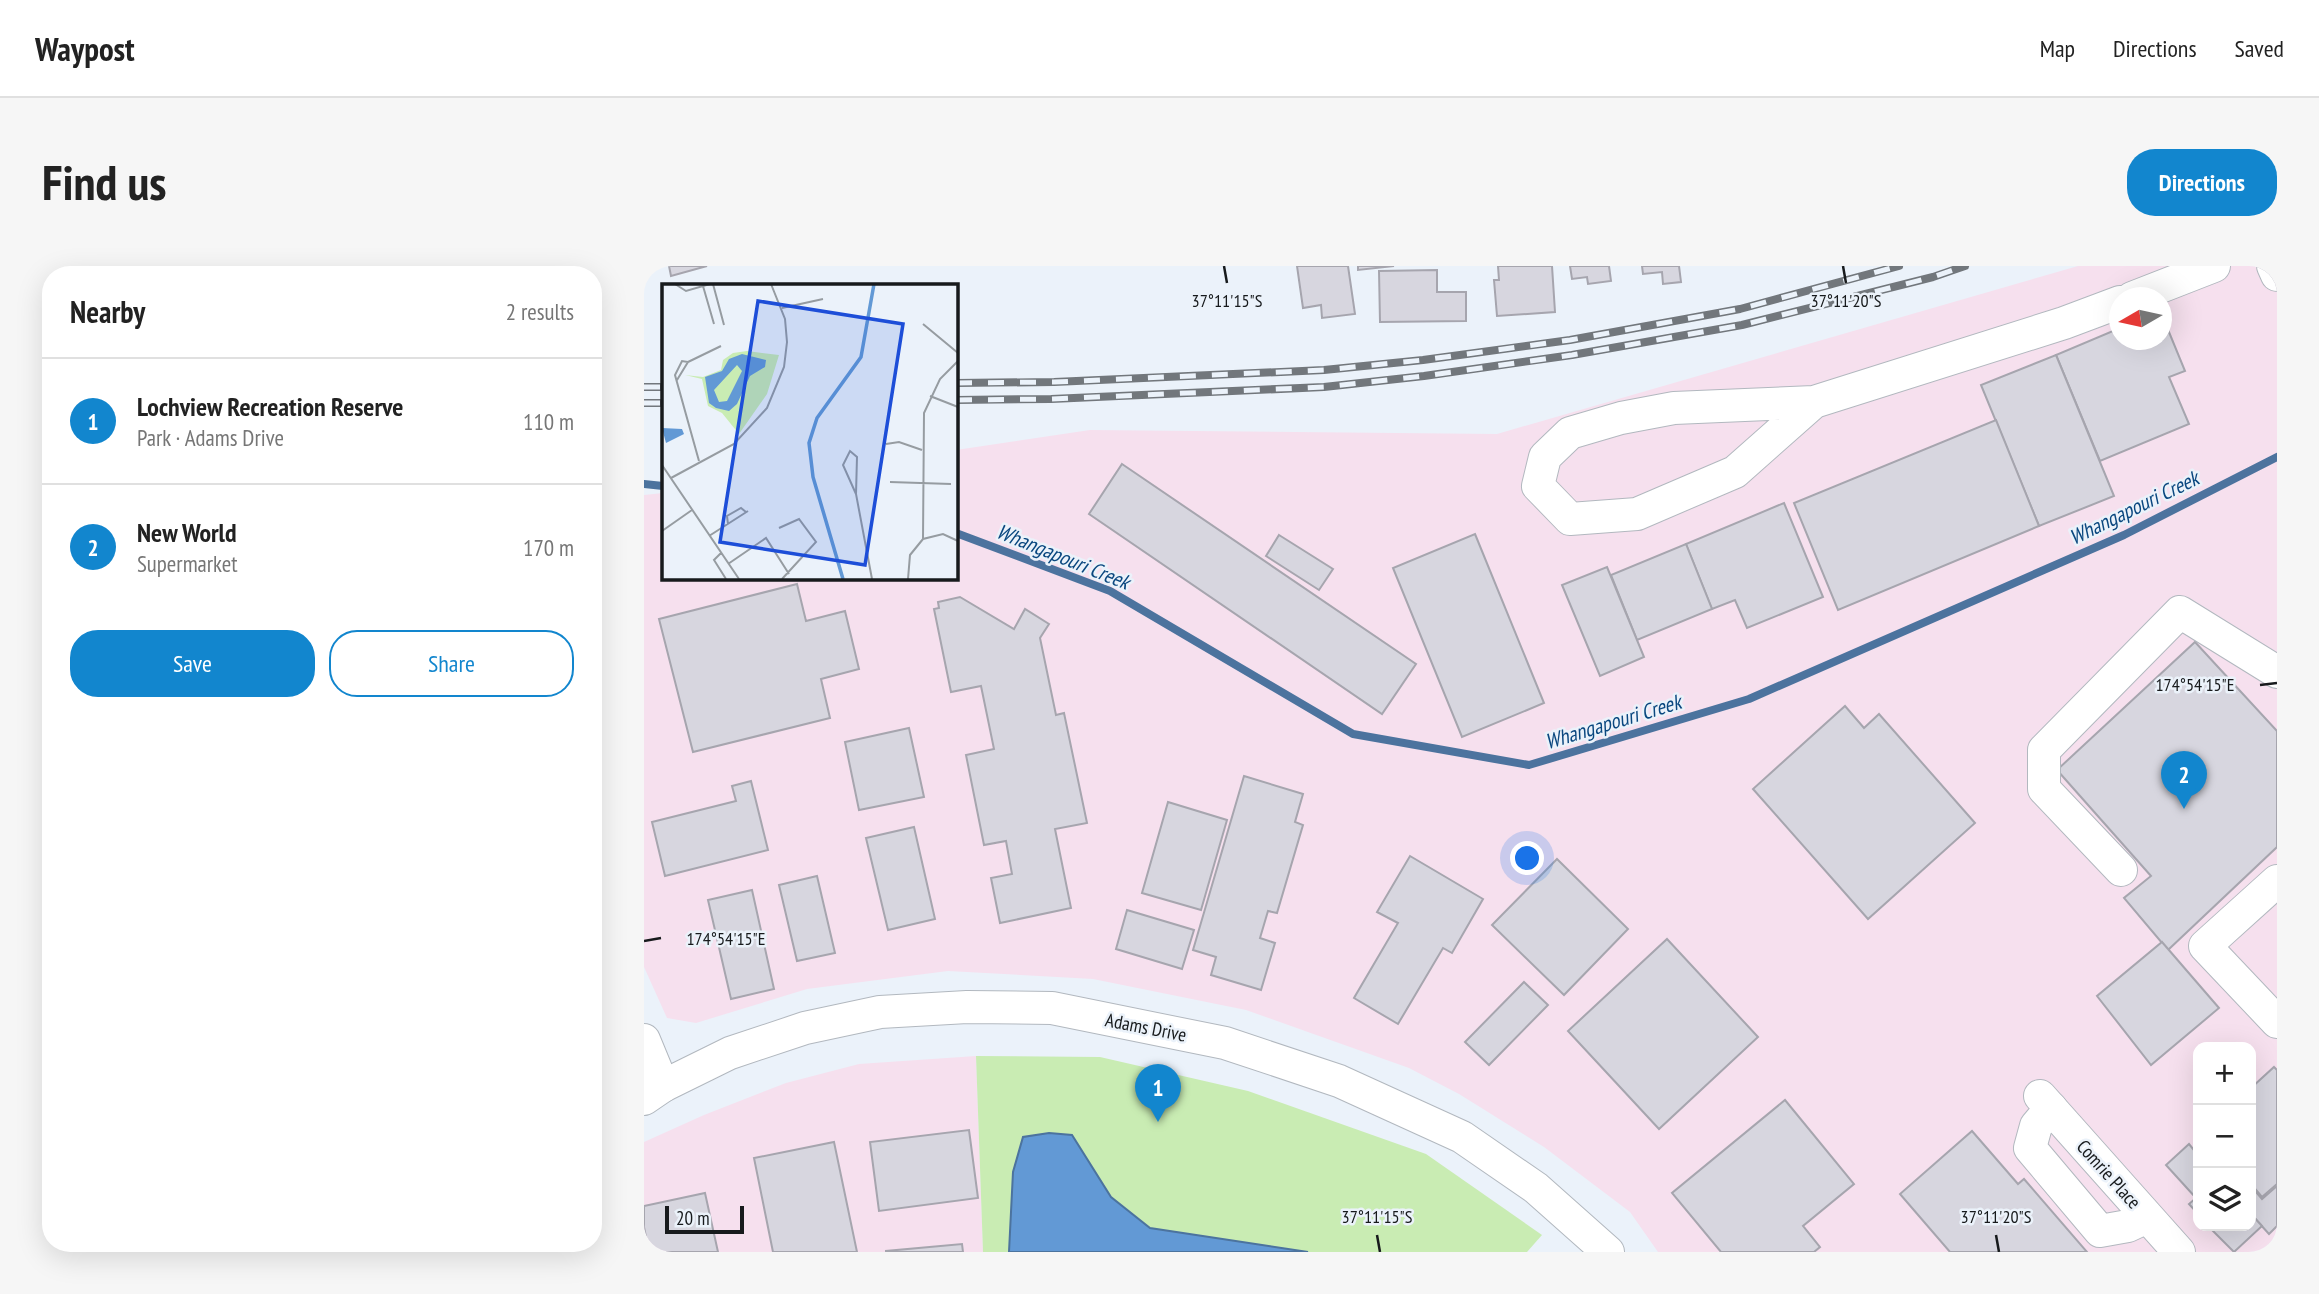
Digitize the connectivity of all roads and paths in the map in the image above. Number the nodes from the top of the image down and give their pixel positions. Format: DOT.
graph roads {
  1 [pos="2214,266"];
  2 [pos="2273,266"];
  3 [pos="2277,275"];
  4 [pos="2160,287"];
  5 [pos="2109,306"];
  6 [pos="1814,402"];
  7 [pos="2277,672"];
  8 [pos="2121,870"];
  9 [pos="2277,881"];
  10 [pos="2277,1022"];
  11 [pos="644,1040"];
  12 [pos="653,1093"];
  13 [pos="2147,1217"];
  14 [pos="1608,1252"];
  15 [pos="2179,1252"];
  1 -- 4 [label="street"];
  2 -- 3 [label="street"];
  5 -- 6 [label="street"];
  6 -- 6 [label="street"];
  7 -- 8 [label="street"];
  9 -- 10 [label="street"];
  11 -- 12 [label="street"];
  12 -- 14 [label="street, Adams Drive"];
  13 -- 13 [label="street, Comrie Place"];
  13 -- 15 [label="street, Comrie Place"];
}
